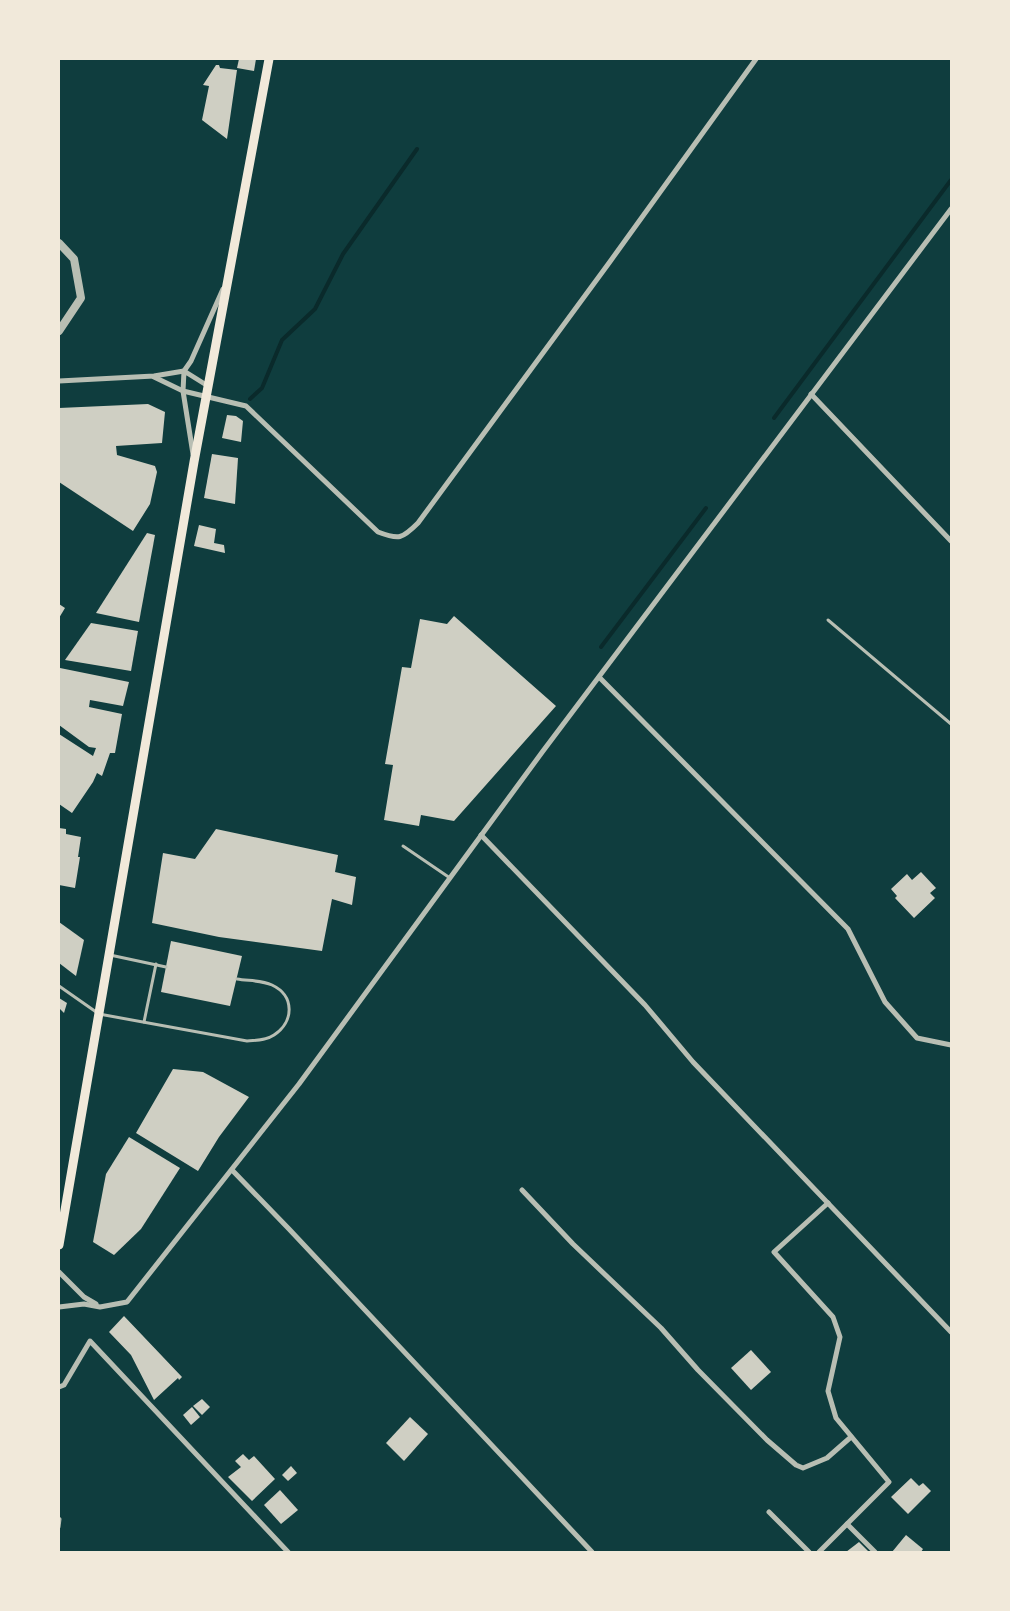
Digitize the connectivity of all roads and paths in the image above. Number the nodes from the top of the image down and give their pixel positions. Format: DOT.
graph roads {
  1 [pos="269,59"];
  2 [pos="756,59"];
  3 [pos="951,209"];
  4 [pos="59,244"];
  5 [pos="228,279"];
  6 [pos="59,331"];
  7 [pos="184,371"];
  8 [pos="154,376"];
  9 [pos="59,381"];
  10 [pos="209,386"];
  11 [pos="183,391"];
  12 [pos="812,394"];
  13 [pos="207,398"];
  14 [pos="194,462"];
  15 [pos="951,541"];
  16 [pos="828,620"];
  17 [pos="599,676"];
  18 [pos="951,724"];
  19 [pos="482,835"];
  20 [pos="403,846"];
  21 [pos="450,878"];
  22 [pos="109,955"];
  23 [pos="156,964"];
  24 [pos="166,967"];
  25 [pos="237,979"];
  26 [pos="59,986"];
  27 [pos="99,1014"];
  28 [pos="144,1022"];
  29 [pos="951,1045"];
  30 [pos="232,1170"];
  31 [pos="522,1190"];
  32 [pos="828,1203"];
  33 [pos="59,1245"];
  34 [pos="59,1272"];
  35 [pos="59,1307"];
  36 [pos="100,1307"];
  37 [pos="951,1332"];
  38 [pos="59,1388"];
  39 [pos="851,1436"];
  40 [pos="768,1512"];
  41 [pos="59,1518"];
  42 [pos="847,1524"];
  43 [pos="59,1527"];
  44 [pos="288,1552"];
  45 [pos="592,1552"];
  46 [pos="809,1552"];
  47 [pos="819,1552"];
  48 [pos="875,1552"];
  1 -- 5 [label="main road"];
  2 -- 13 [label="street"];
  3 -- 12 [label="street"];
  4 -- 6 [label="street"];
  5 -- 7 [label="street"];
  5 -- 10 [label="main road"];
  7 -- 8 [label="street"];
  7 -- 10 [label="street"];
  7 -- 11 [label="street"];
  8 -- 9 [label="street"];
  8 -- 11 [label="street"];
  10 -- 13 [label="main road"];
  11 -- 13 [label="street"];
  11 -- 14 [label="street"];
  12 -- 15 [label="street"];
  12 -- 17 [label="street"];
  13 -- 14 [label="main road"];
  14 -- 22 [label="main road"];
  16 -- 18 [label="lane"];
  17 -- 19 [label="street"];
  17 -- 29 [label="street"];
  19 -- 21 [label="street"];
  19 -- 32 [label="street"];
  20 -- 21 [label="lane"];
  21 -- 30 [label="street"];
  22 -- 23 [label="lane"];
  22 -- 27 [label="main road"];
  23 -- 24 [label="lane"];
  23 -- 28 [label="lane"];
  25 -- 28 [label="lane"];
  26 -- 27 [label="lane"];
  27 -- 28 [label="lane"];
  27 -- 33 [label="main road"];
  30 -- 36 [label="street"];
  30 -- 45 [label="street"];
  31 -- 39 [label="street"];
  32 -- 37 [label="street"];
  32 -- 39 [label="street"];
  34 -- 36 [label="street"];
  35 -- 36 [label="street"];
  38 -- 44 [label="street"];
  39 -- 42 [label="street"];
  40 -- 46 [label="street"];
  41 -- 43 [label="lane"];
  42 -- 47 [label="street"];
  42 -- 48 [label="street"];
}
